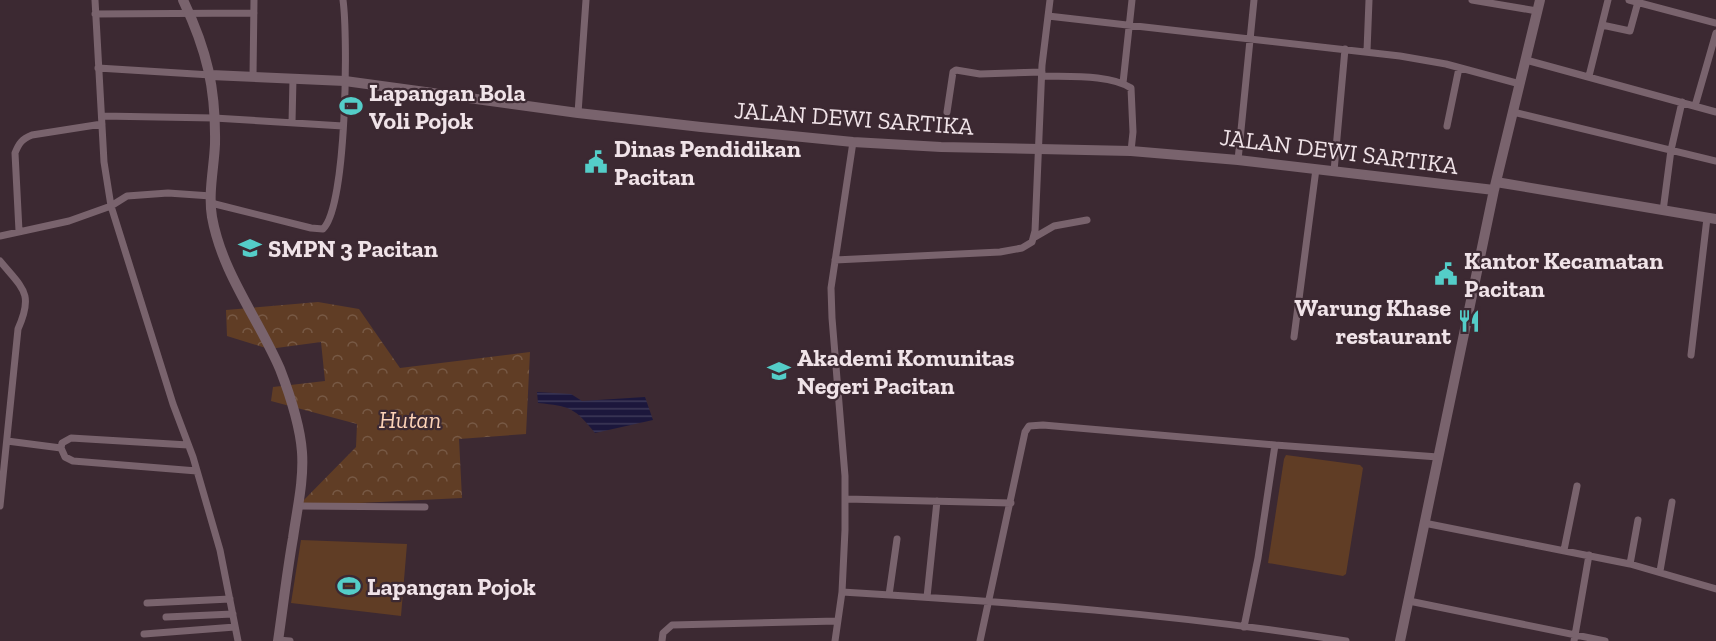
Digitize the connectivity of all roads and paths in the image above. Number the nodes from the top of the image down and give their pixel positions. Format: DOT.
graph roads {
  1 [pos="94,0"];
  2 [pos="183,0"];
  3 [pos="254,0"];
  4 [pos="343,0"];
  5 [pos="586,0"];
  6 [pos="1050,0"];
  7 [pos="1132,0"];
  8 [pos="1254,0"];
  9 [pos="1369,0"];
  10 [pos="1472,0"];
  11 [pos="1608,0"];
  12 [pos="1629,0"];
  13 [pos="1638,2"];
  14 [pos="1538,5"];
  15 [pos="189,13"];
  16 [pos="254,13"];
  17 [pos="94,14"];
  18 [pos="1048,16"];
  19 [pos="1716,23"];
  20 [pos="1602,25"];
  21 [pos="1130,26"];
  22 [pos="1716,33"];
  23 [pos="1249,39"];
  24 [pos="1345,49"];
  25 [pos="1367,51"];
  26 [pos="1531,61"];
  27 [pos="98,68"];
  28 [pos="1459,68"];
  29 [pos="1042,74"];
  30 [pos="211,75"];
  31 [pos="253,76"];
  32 [pos="1589,76"];
  33 [pos="293,78"];
  34 [pos="345,81"];
  35 [pos="1123,83"];
  36 [pos="1520,84"];
  37 [pos="1682,102"];
  38 [pos="1695,106"];
  39 [pos="948,112"];
  40 [pos="1512,112"];
  41 [pos="1716,112"];
  42 [pos="578,113"];
  43 [pos="214,118"];
  44 [pos="102,120"];
  45 [pos="292,123"];
  46 [pos="343,126"];
  47 [pos="1447,126"];
  48 [pos="853,142"];
  49 [pos="1038,150"];
  50 [pos="1671,150"];
  51 [pos="1131,151"];
  52 [pos="1238,160"];
  53 [pos="1716,161"];
  54 [pos="1316,169"];
  55 [pos="1334,171"];
  56 [pos="1495,186"];
  57 [pos="211,199"];
  58 [pos="111,206"];
  59 [pos="1663,211"];
  60 [pos="1712,219"];
  61 [pos="1087,220"];
  62 [pos="19,231"];
  63 [pos="0,236"];
  64 [pos="1035,237"];
  65 [pos="835,260"];
  66 [pos="0,261"];
  67 [pos="1294,337"];
  68 [pos="1691,355"];
  69 [pos="7,441"];
  70 [pos="188,445"];
  71 [pos="1275,445"];
  72 [pos="61,448"];
  73 [pos="1438,457"];
  74 [pos="197,471"];
  75 [pos="1577,486"];
  76 [pos="846,499"];
  77 [pos="937,501"];
  78 [pos="1672,502"];
  79 [pos="1011,503"];
  80 [pos="0,506"];
  81 [pos="298,506"];
  82 [pos="425,507"];
  83 [pos="1638,520"];
  84 [pos="1424,523"];
  85 [pos="897,539"];
  86 [pos="1564,550"];
  87 [pos="1589,555"];
  88 [pos="1630,564"];
  89 [pos="1660,571"];
  90 [pos="1716,589"];
  91 [pos="842,592"];
  92 [pos="889,595"];
  93 [pos="927,597"];
  94 [pos="230,599"];
  95 [pos="988,601"];
  96 [pos="1408,601"];
  97 [pos="147,603"];
  98 [pos="233,614"];
  99 [pos="166,617"];
  100 [pos="837,621"];
  101 [pos="236,627"];
  102 [pos="1244,627"];
  103 [pos="144,634"];
  104 [pos="1575,638"];
  105 [pos="278,640"];
  106 [pos="238,641"];
  107 [pos="290,641"];
  108 [pos="662,641"];
  109 [pos="835,641"];
  110 [pos="980,641"];
  111 [pos="1346,641"];
  112 [pos="1400,641"];
  113 [pos="1605,641"];
  1 -- 17 [label="street"];
  2 -- 15 [label="street"];
  3 -- 16 [label="street"];
  4 -- 34 [label="street"];
  5 -- 42 [label="street"];
  6 -- 18 [label="street"];
  7 -- 21 [label="street"];
  8 -- 23 [label="street"];
  9 -- 25 [label="street"];
  10 -- 14 [label="street"];
  11 -- 20 [label="street"];
  12 -- 13 [label="street"];
  13 -- 19 [label="street"];
  13 -- 20 [label="street"];
  14 -- 26 [label="street"];
  15 -- 16 [label="street"];
  15 -- 17 [label="street"];
  15 -- 30 [label="street"];
  16 -- 31 [label="street"];
  17 -- 27 [label="street"];
  18 -- 21 [label="street"];
  18 -- 29 [label="street"];
  20 -- 32 [label="street"];
  21 -- 23 [label="street"];
  21 -- 35 [label="street"];
  22 -- 38 [label="street"];
  23 -- 24 [label="street"];
  23 -- 52 [label="street"];
  24 -- 25 [label="street"];
  24 -- 55 [label="street"];
  25 -- 28 [label="street"];
  26 -- 32 [label="street"];
  26 -- 36 [label="street"];
  27 -- 30 [label="street"];
  27 -- 44 [label="street"];
  28 -- 36 [label="street"];
  28 -- 47 [label="street"];
  29 -- 35 [label="street"];
  29 -- 39 [label="street"];
  29 -- 49 [label="street"];
  30 -- 31 [label="street, JALAN DEWI SARTIKA"];
  30 -- 43 [label="street"];
  31 -- 33 [label="street, JALAN DEWI SARTIKA"];
  32 -- 37 [label="street"];
  33 -- 34 [label="street, JALAN DEWI SARTIKA"];
  33 -- 45 [label="street"];
  34 -- 42 [label="street, JALAN DEWI SARTIKA"];
  34 -- 46 [label="street"];
  35 -- 51 [label="street"];
  36 -- 40 [label="street"];
  37 -- 38 [label="street"];
  37 -- 50 [label="street"];
  38 -- 41 [label="street"];
  40 -- 50 [label="street"];
  40 -- 56 [label="street"];
  42 -- 48 [label="street, JALAN DEWI SARTIKA"];
  43 -- 44 [label="street"];
  43 -- 45 [label="street"];
  43 -- 57 [label="street"];
  44 -- 58 [label="street"];
  44 -- 62 [label="street"];
  45 -- 46 [label="street"];
  46 -- 57 [label="street"];
  48 -- 49 [label="street, JALAN DEWI SARTIKA"];
  48 -- 65 [label="street"];
  49 -- 51 [label="street, JALAN DEWI SARTIKA"];
  49 -- 64 [label="street"];
  50 -- 53 [label="street"];
  50 -- 59 [label="street"];
  51 -- 52 [label="street, JALAN DEWI SARTIKA"];
  52 -- 54 [label="street, JALAN DEWI SARTIKA"];
  54 -- 55 [label="street, JALAN DEWI SARTIKA"];
  54 -- 67 [label="street"];
  55 -- 56 [label="street, JALAN DEWI SARTIKA"];
  56 -- 59 [label="street, JALAN DEWI SARTIKA"];
  56 -- 73 [label="street"];
  57 -- 58 [label="street"];
  57 -- 81 [label="street"];
  58 -- 62 [label="street"];
  58 -- 70 [label="street"];
  59 -- 60 [label="street, JALAN DEWI SARTIKA"];
  60 -- 68 [label="street"];
  61 -- 64 [label="street"];
  62 -- 63 [label="street"];
  64 -- 65 [label="street"];
  65 -- 76 [label="street"];
  66 -- 69 [label="street"];
  69 -- 72 [label="street"];
  69 -- 80 [label="street"];
  70 -- 72 [label="street"];
  70 -- 74 [label="street"];
  71 -- 73 [label="street"];
  71 -- 79 [label="street"];
  71 -- 102 [label="street"];
  72 -- 74 [label="street"];
  73 -- 84 [label="street"];
  74 -- 94 [label="street"];
  75 -- 86 [label="street"];
  76 -- 77 [label="street"];
  76 -- 91 [label="street"];
  77 -- 79 [label="street"];
  77 -- 93 [label="street"];
  78 -- 89 [label="street"];
  79 -- 95 [label="street"];
  81 -- 82 [label="street"];
  81 -- 105 [label="street"];
  83 -- 88 [label="street"];
  84 -- 86 [label="street"];
  84 -- 96 [label="street"];
  85 -- 92 [label="street"];
  86 -- 87 [label="street"];
  87 -- 88 [label="street"];
  87 -- 104 [label="street"];
  88 -- 89 [label="street"];
  89 -- 90 [label="street"];
  91 -- 92 [label="street"];
  91 -- 100 [label="street"];
  92 -- 93 [label="street"];
  93 -- 95 [label="street"];
  94 -- 97 [label="street"];
  94 -- 98 [label="street"];
  95 -- 102 [label="street"];
  95 -- 110 [label="street"];
  96 -- 104 [label="street"];
  96 -- 112 [label="street"];
  98 -- 99 [label="street"];
  98 -- 101 [label="street"];
  100 -- 108 [label="street"];
  100 -- 109 [label="street"];
  101 -- 103 [label="street"];
  101 -- 106 [label="street"];
  102 -- 111 [label="street"];
  104 -- 113 [label="street"];
  105 -- 107 [label="street"];
}
